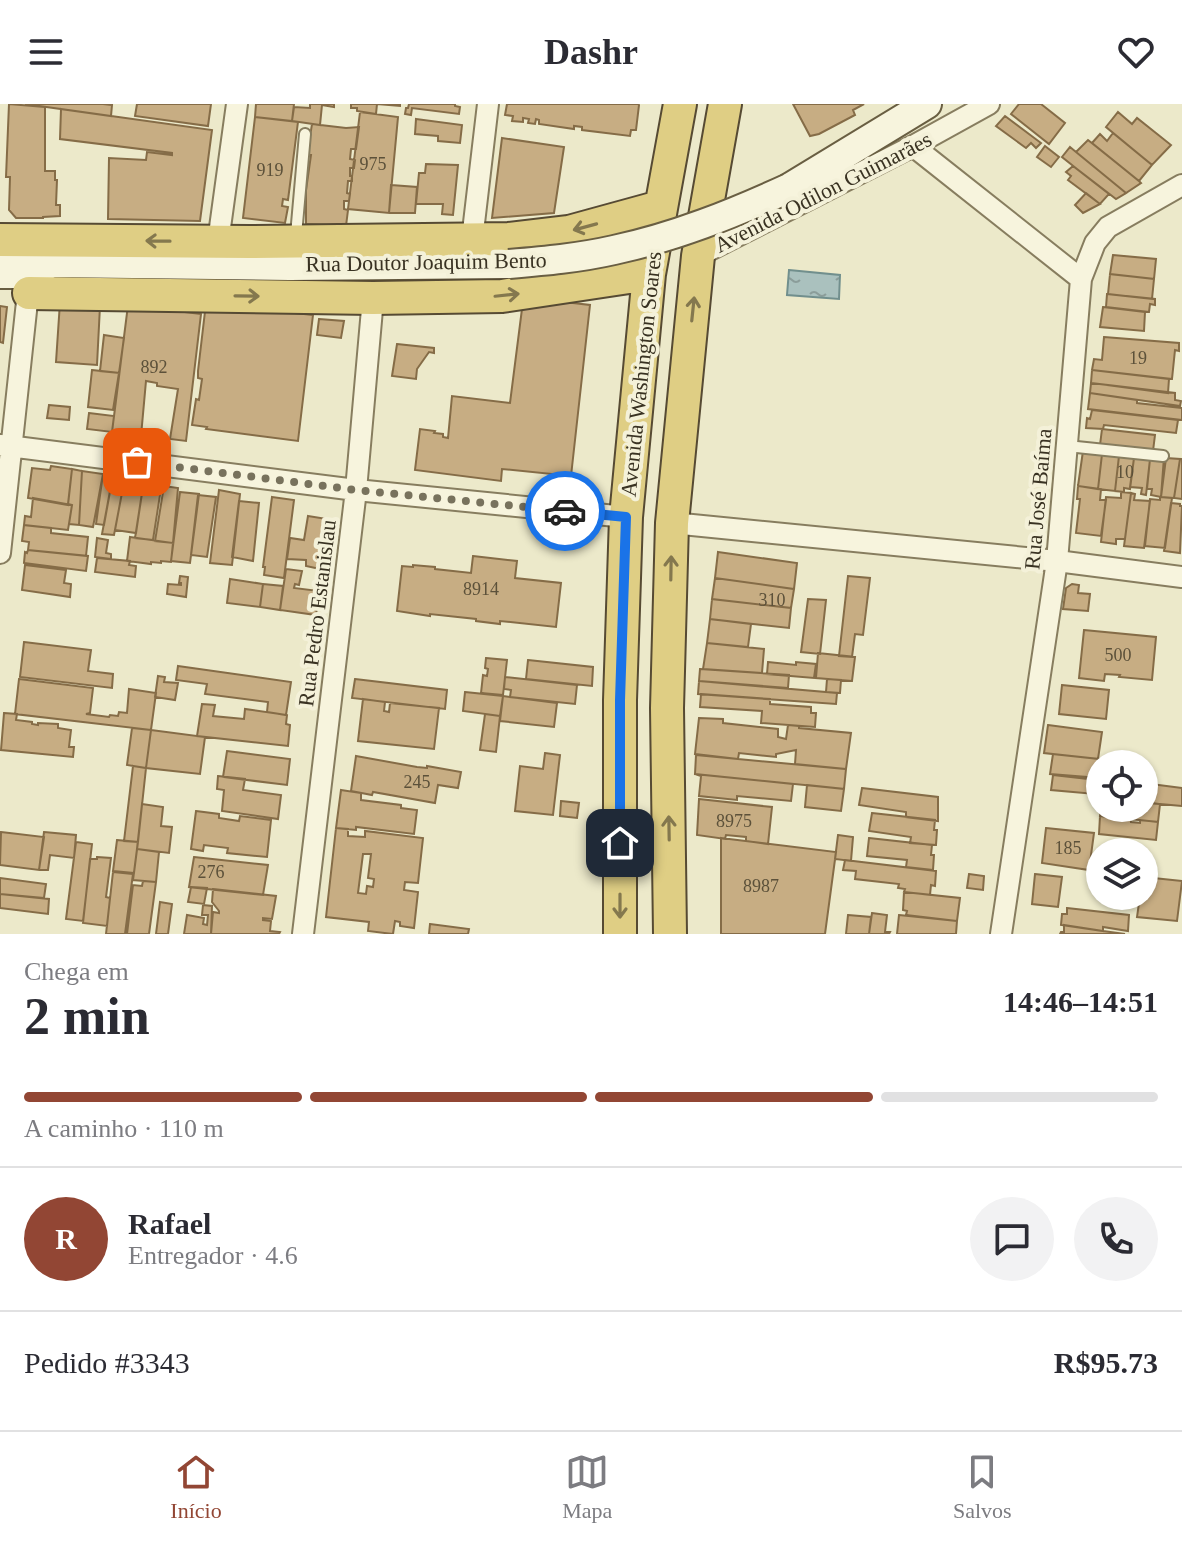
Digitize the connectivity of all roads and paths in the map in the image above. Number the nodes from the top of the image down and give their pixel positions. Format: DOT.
graph roads {
  1 [pos="237,104"];
  2 [pos="488,104"];
  3 [pos="680,104"];
  4 [pos="725,104"];
  5 [pos="927,104"];
  6 [pos="989,104"];
  7 [pos="305,134"];
  8 [pos="913,146"];
  9 [pos="1182,185"];
  10 [pos="789,188"];
  11 [pos="660,207"];
  12 [pos="0,240"];
  13 [pos="472,240"];
  14 [pos="296,241"];
  15 [pos="218,242"];
  16 [pos="0,250"];
  17 [pos="698,256"];
  18 [pos="0,274"];
  19 [pos="649,274"];
  20 [pos="37,277"];
  21 [pos="1081,279"];
  22 [pos="373,298"];
  23 [pos="6,446"];
  24 [pos="1067,446"];
  25 [pos="1163,456"];
  26 [pos="356,490"];
  27 [pos="626,517"];
  28 [pos="672,523"];
  29 [pos="0,553"];
  30 [pos="1057,561"];
  31 [pos="1182,577"];
  32 [pos="303,934"];
  33 [pos="620,934"];
  34 [pos="670,934"];
  35 [pos="1001,934"];
  1 -- 15 [label="street"];
  2 -- 13 [label="street"];
  3 -- 11 [label="highway, Avenida Washington Soares"];
  4 -- 17 [label="highway, Avenida Washington Soares"];
  5 -- 10 [label="main road, Avenida Odilon Guimarães"];
  6 -- 8 [label="street, Avenida Odilon Guimarães"];
  7 -- 14 [label="lane"];
  8 -- 17 [label="street, Avenida Odilon Guimarães"];
  8 -- 21 [label="street"];
  9 -- 21 [label="street, Rua José Baíma"];
  10 -- 20 [label="main road, Rua Doutor Joaquim Bento, bridge"];
  11 -- 13 [label="highway, one-way"];
  11 -- 19 [label="highway, Avenida Washington Soares"];
  15 -- 12 [label="highway, one-way"];
  13 -- 14 [label="highway"];
  14 -- 15 [label="highway"];
  16 -- 20 [label="main road, Rua Doutor Joaquim Bento"];
  28 -- 17 [label="highway, Avenida Washington Soares, one-way"];
  18 -- 20 [label="main road, Rua Doutor Joaquim Bento"];
  22 -- 19 [label="highway, one-way"];
  19 -- 27 [label="highway, Avenida Washington Soares"];
  20 -- 22 [label="highway, one-way"];
  20 -- 23 [label="street"];
  21 -- 24 [label="street, Rua José Baíma"];
  22 -- 26 [label="street, Rua Pedro Estanislau"];
  23 -- 26 [label="street"];
  23 -- 29 [label="street"];
  24 -- 25 [label="lane"];
  24 -- 30 [label="street, Rua José Baíma"];
  26 -- 27 [label="street"];
  26 -- 32 [label="street, Rua Pedro Estanislau"];
  27 -- 33 [label="highway, Avenida Washington Soares, one-way"];
  28 -- 30 [label="street"];
  34 -- 28 [label="highway, Avenida Washington Soares, one-way"];
  30 -- 31 [label="street"];
  30 -- 35 [label="street, Rua José Baíma"];
}
